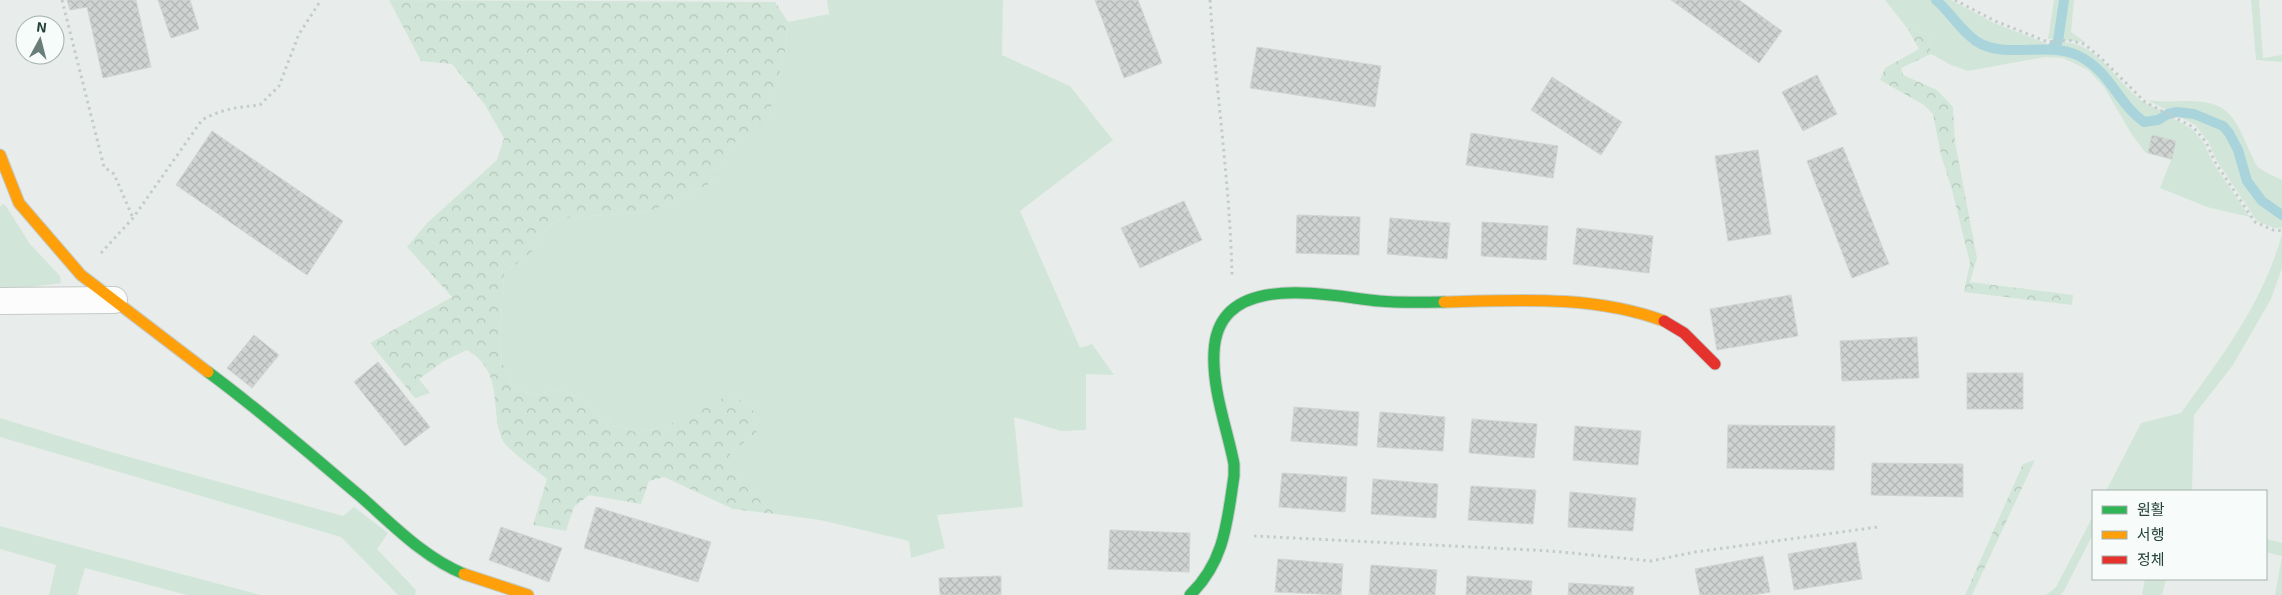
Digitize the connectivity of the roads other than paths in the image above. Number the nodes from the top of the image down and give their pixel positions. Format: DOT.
graph roads {
  1 [pos="0,155"];
  2 [pos="114,300"];
  3 [pos="0,301"];
  4 [pos="1715,364"];
  5 [pos="528,595"];
  6 [pos="1190,595"];
  1 -- 2 [label="street"];
  2 -- 3 [label="street"];
  2 -- 5 [label="street"];
  4 -- 6 [label="street"];
}
